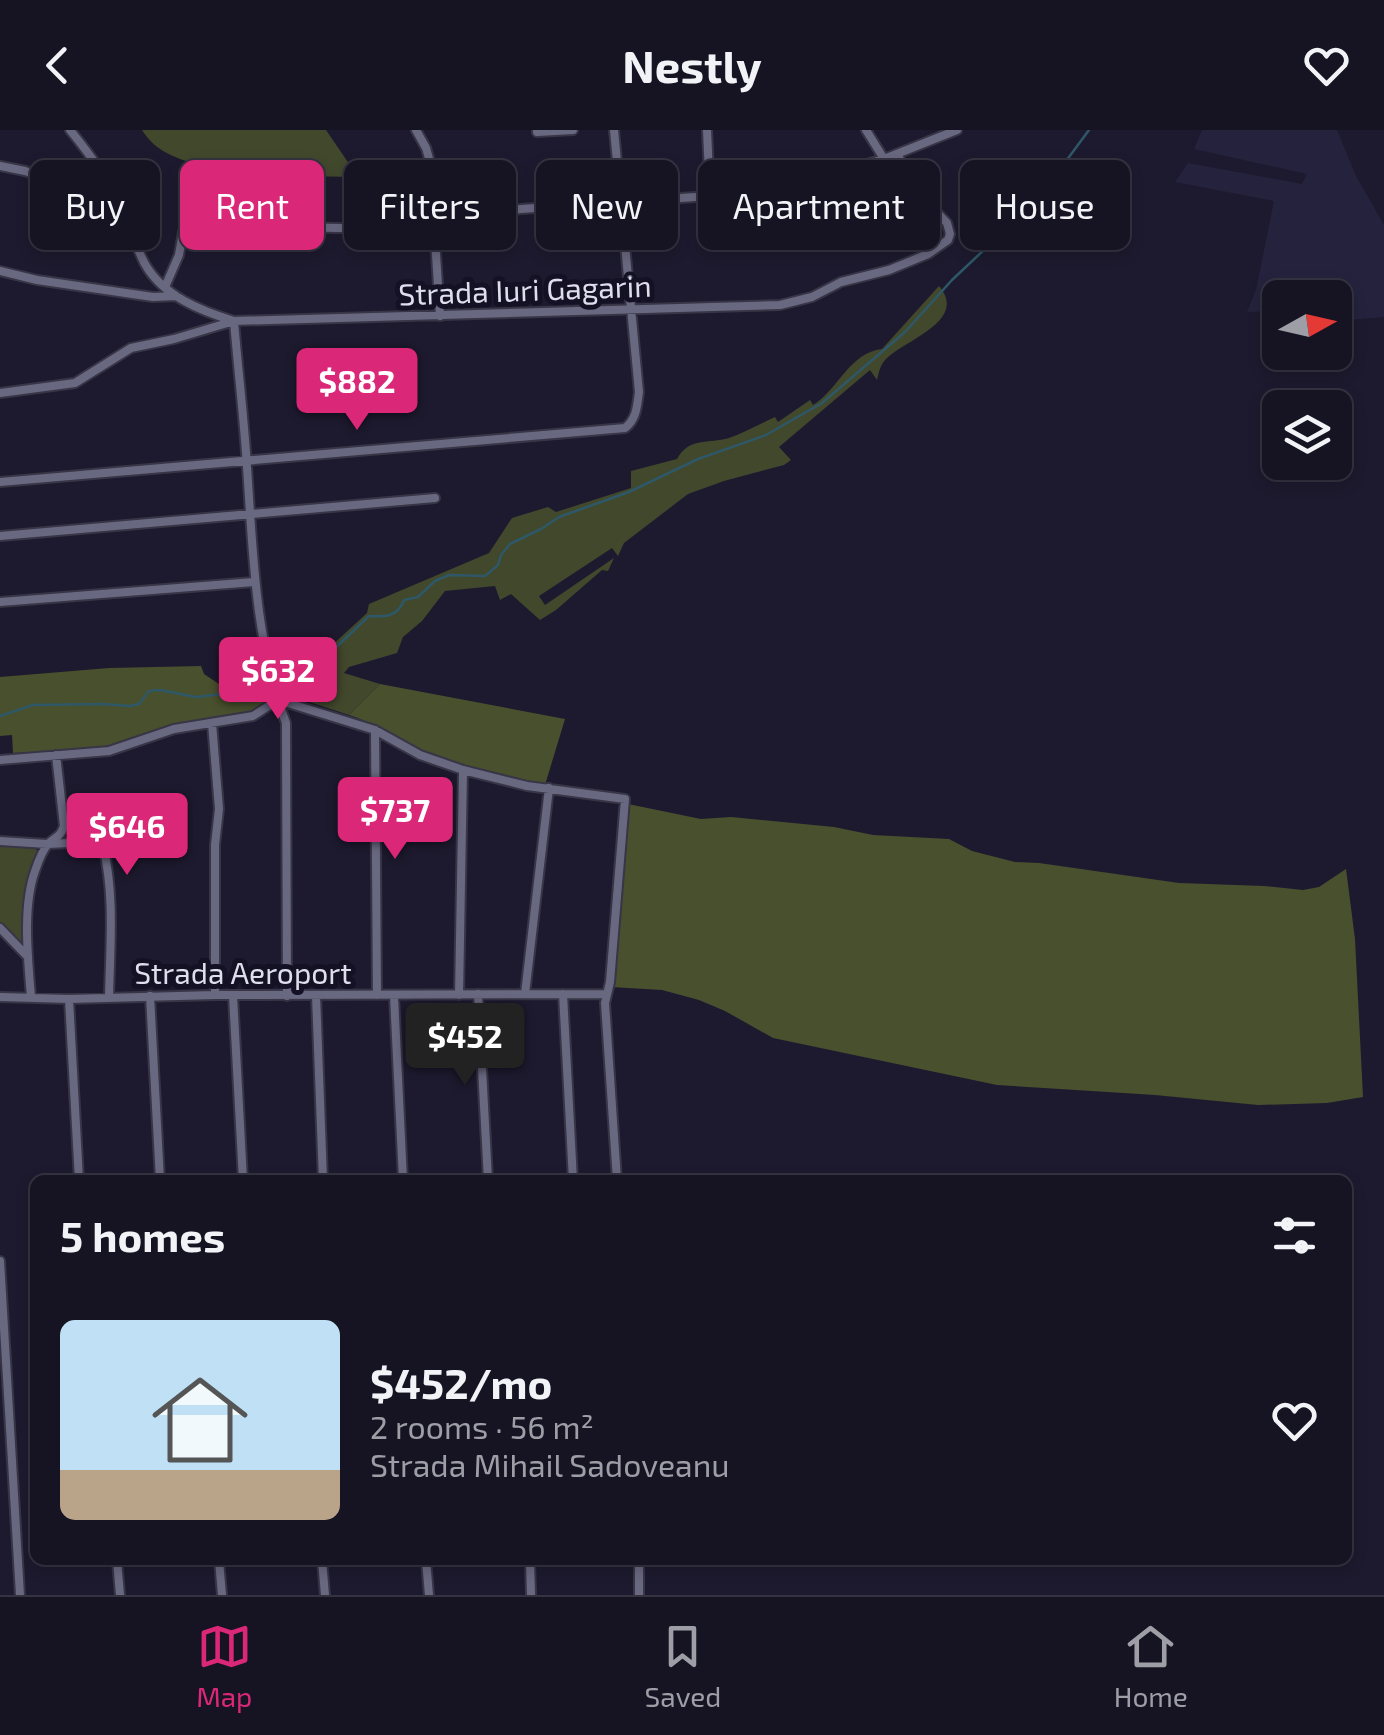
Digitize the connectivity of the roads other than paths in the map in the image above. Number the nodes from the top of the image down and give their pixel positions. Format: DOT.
graph roads {
  1 [pos="70,130"];
  2 [pos="416,130"];
  3 [pos="573,130"];
  4 [pos="614,130"];
  5 [pos="708,130"];
  6 [pos="866,130"];
  7 [pos="957,130"];
  8 [pos="537,131"];
  9 [pos="897,154"];
  10 [pos="884,159"];
  11 [pos="92,160"];
  12 [pos="429,160"];
  13 [pos="617,160"];
  14 [pos="709,160"];
  15 [pos="881,160"];
  16 [pos="0,166"];
  17 [pos="30,174"];
  18 [pos="344,226"];
  19 [pos="140,250"];
  20 [pos="436,250"];
  21 [pos="625,250"];
  22 [pos="0,271"];
  23 [pos="165,287"];
  24 [pos="176,296"];
  25 [pos="630,310"];
  26 [pos="440,316"];
  27 [pos="234,322"];
  28 [pos="0,393"];
  29 [pos="247,460"];
  30 [pos="0,482"];
  31 [pos="435,498"];
  32 [pos="250,512"];
  33 [pos="0,536"];
  34 [pos="254,582"];
  35 [pos="0,602"];
  36 [pos="278,700"];
  37 [pos="212,723"];
  38 [pos="376,730"];
  39 [pos="56,755"];
  40 [pos="0,760"];
  41 [pos="463,770"];
  42 [pos="548,788"];
  43 [pos="0,841"];
  44 [pos="47,844"];
  45 [pos="0,928"];
  46 [pos="28,957"];
  47 [pos="478,994"];
  48 [pos="525,994"];
  49 [pos="563,994"];
  50 [pos="607,994"];
  51 [pos="215,995"];
  52 [pos="377,995"];
  53 [pos="460,995"];
  54 [pos="150,996"];
  55 [pos="232,996"];
  56 [pos="287,996"];
  57 [pos="316,996"];
  58 [pos="394,996"];
  59 [pos="0,997"];
  60 [pos="31,997"];
  61 [pos="69,998"];
  62 [pos="110,998"];
  63 [pos="79,1175"];
  64 [pos="160,1175"];
  65 [pos="243,1175"];
  66 [pos="323,1175"];
  67 [pos="403,1175"];
  68 [pos="488,1175"];
  69 [pos="573,1175"];
  70 [pos="617,1175"];
  71 [pos="0,1262"];
  72 [pos="118,1565"];
  73 [pos="219,1565"];
  74 [pos="322,1565"];
  75 [pos="426,1565"];
  76 [pos="530,1565"];
  77 [pos="638,1565"];
  78 [pos="20,1595"];
  79 [pos="120,1595"];
  80 [pos="222,1595"];
  81 [pos="325,1595"];
  82 [pos="429,1595"];
  83 [pos="530,1595"];
  84 [pos="640,1595"];
  1 -- 11 [label="street"];
  2 -- 12 [label="street"];
  3 -- 8 [label="street"];
  4 -- 13 [label="street"];
  5 -- 14 [label="street"];
  6 -- 10 [label="street"];
  7 -- 9 [label="street"];
  9 -- 10 [label="street"];
  9 -- 25 [label="street, Strada Iuri Gagarin"];
  10 -- 15 [label="street"];
  16 -- 17 [label="street"];
  18 -- 23 [label="street"];
  19 -- 23 [label="street"];
  20 -- 26 [label="street"];
  21 -- 25 [label="street"];
  22 -- 24 [label="street"];
  23 -- 24 [label="street"];
  24 -- 27 [label="street"];
  25 -- 26 [label="street, Strada Iuri Gagarin"];
  25 -- 29 [label="street"];
  26 -- 27 [label="street, Strada Iuri Gagarin"];
  27 -- 28 [label="street, Strada Iuri Gagarin"];
  27 -- 29 [label="street"];
  29 -- 30 [label="street"];
  29 -- 32 [label="street"];
  31 -- 32 [label="street"];
  32 -- 33 [label="street"];
  32 -- 34 [label="street"];
  34 -- 35 [label="street"];
  34 -- 36 [label="street"];
  36 -- 37 [label="street"];
  36 -- 38 [label="street"];
  36 -- 56 [label="street"];
  37 -- 39 [label="street"];
  37 -- 51 [label="street"];
  38 -- 41 [label="street"];
  38 -- 52 [label="street"];
  39 -- 40 [label="street"];
  39 -- 44 [label="street"];
  41 -- 42 [label="street"];
  41 -- 53 [label="street"];
  42 -- 48 [label="street"];
  42 -- 50 [label="street"];
  43 -- 44 [label="street"];
  44 -- 46 [label="street"];
  44 -- 62 [label="street"];
  45 -- 46 [label="street"];
  46 -- 60 [label="street"];
  47 -- 48 [label="street, Strada Aeroport"];
  47 -- 53 [label="street, Strada Aeroport"];
  47 -- 68 [label="street"];
  48 -- 49 [label="street, Strada Aeroport"];
  49 -- 50 [label="street, Strada Aeroport"];
  49 -- 69 [label="street"];
  50 -- 70 [label="street"];
  51 -- 54 [label="street, Strada Aeroport"];
  51 -- 55 [label="street, Strada Aeroport"];
  52 -- 57 [label="street, Strada Aeroport"];
  52 -- 58 [label="street, Strada Aeroport"];
  53 -- 58 [label="street, Strada Aeroport"];
  54 -- 62 [label="street, Strada Aeroport"];
  54 -- 64 [label="street"];
  55 -- 56 [label="street, Strada Aeroport"];
  55 -- 65 [label="street"];
  56 -- 57 [label="street, Strada Aeroport"];
  57 -- 66 [label="street"];
  58 -- 67 [label="street"];
  59 -- 60 [label="street, Strada Aeroport"];
  60 -- 61 [label="street, Strada Aeroport"];
  61 -- 62 [label="street, Strada Aeroport"];
  61 -- 63 [label="street"];
  71 -- 78 [label="street"];
  72 -- 79 [label="street"];
  73 -- 80 [label="street"];
  74 -- 81 [label="street"];
  75 -- 82 [label="street"];
  76 -- 83 [label="street"];
  77 -- 84 [label="street"];
}
